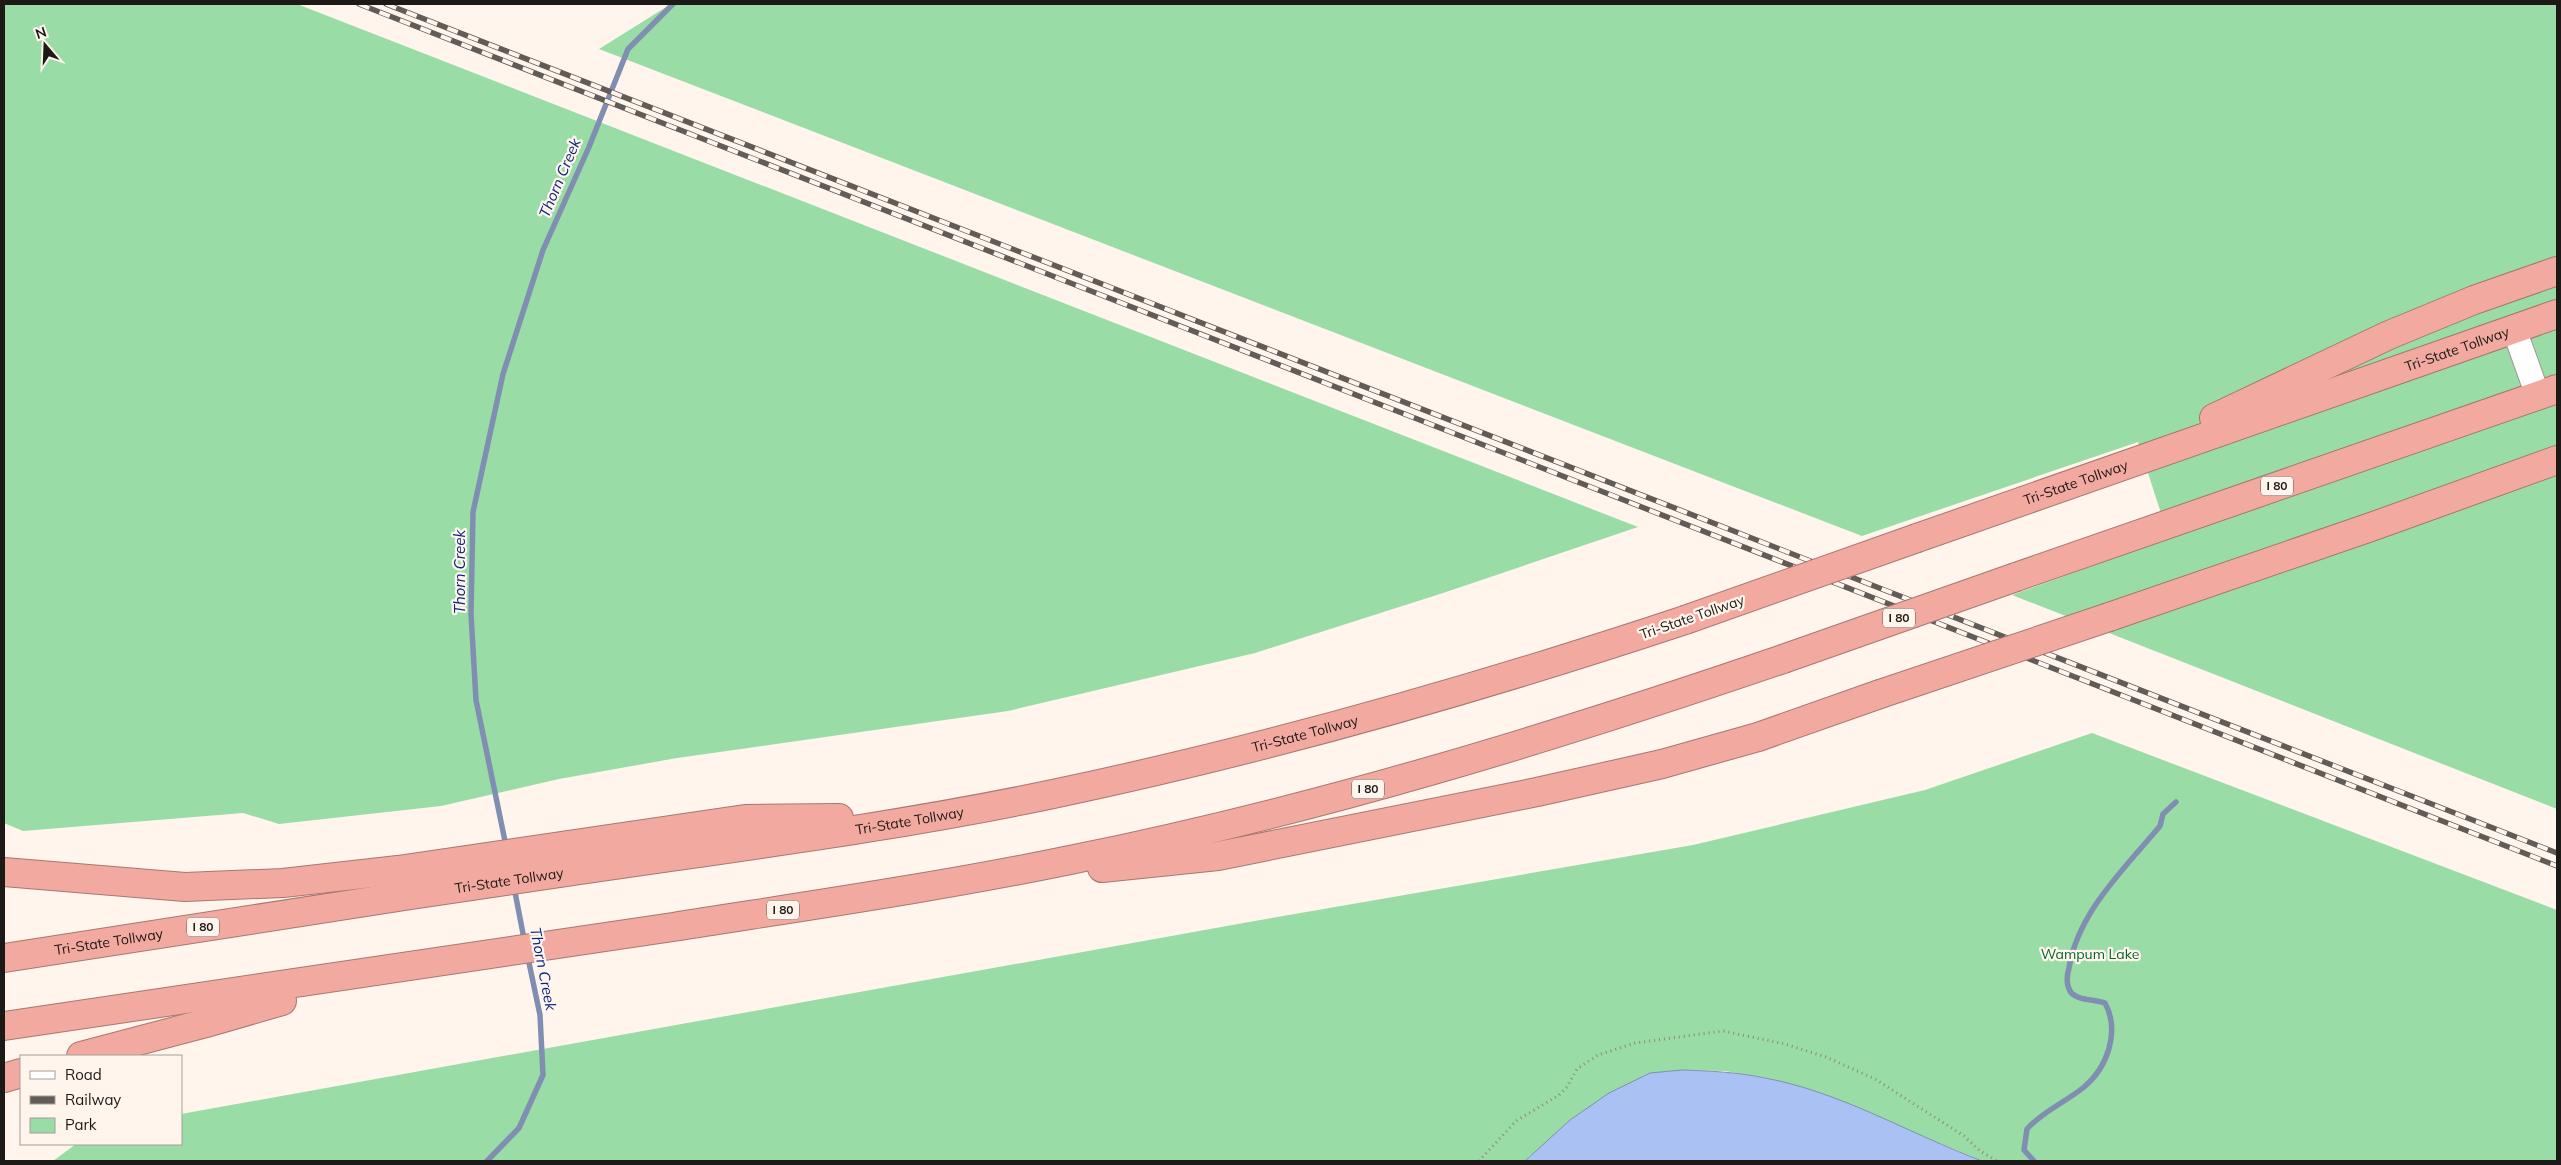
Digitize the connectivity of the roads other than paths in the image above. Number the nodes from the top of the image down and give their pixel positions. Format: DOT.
graph roads {
  1 [pos="2557,271"];
  2 [pos="2557,314"];
  3 [pos="2514,329"];
  4 [pos="2548,392"];
  5 [pos="2557,460"];
  6 [pos="2557,473"];
  7 [pos="2085,479"];
  8 [pos="2371,527"];
  9 [pos="933,818"];
  10 [pos="4,872"];
  11 [pos="400,883"];
  12 [pos="944,885"];
  13 [pos="4,958"];
  14 [pos="367,975"];
  15 [pos="4,1026"];
  16 [pos="85,1055"];
  17 [pos="20,1073"];
  18 [pos="4,1078"];
  1 -- 7 [label="highway"];
  2 -- 3 [label="highway, Tri-State Tollway / I 80"];
  3 -- 4 [label="lane"];
  3 -- 7 [label="highway, Tri-State Tollway / I 80"];
  4 -- 12 [label="highway, I 80, bridge"];
  5 -- 8 [label="highway"];
  6 -- 8 [label="highway"];
  7 -- 9 [label="highway, Tri-State Tollway / I 80, bridge"];
  8 -- 12 [label="highway, bridge"];
  9 -- 11 [label="highway, Tri-State Tollway / I 80"];
  9 -- 11 [label="highway"];
  10 -- 11 [label="highway"];
  11 -- 13 [label="highway, Tri-State Tollway / I 80"];
  12 -- 14 [label="highway, I 80"];
  14 -- 15 [label="highway, I 80"];
  14 -- 16 [label="highway"];
  17 -- 18 [label="highway"];
}
